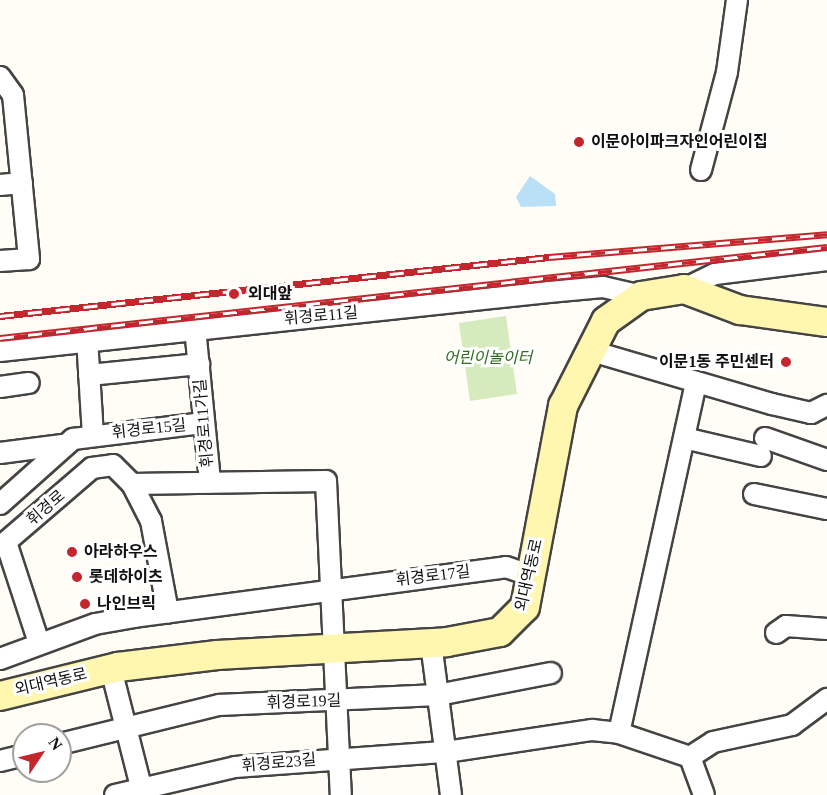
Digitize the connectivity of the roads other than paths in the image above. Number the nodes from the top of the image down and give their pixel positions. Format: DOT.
graph roads {
  1 [pos="737,0"];
  2 [pos="0,77"];
  3 [pos="701,170"];
  4 [pos="22,183"];
  5 [pos="0,184"];
  6 [pos="827,260"];
  7 [pos="0,261"];
  8 [pos="827,267"];
  9 [pos="684,289"];
  10 [pos="640,296"];
  11 [pos="827,322"];
  12 [pos="195,328"];
  13 [pos="87,338"];
  14 [pos="588,350"];
  15 [pos="0,351"];
  16 [pos="199,364"];
  17 [pos="89,375"];
  18 [pos="29,383"];
  19 [pos="696,384"];
  20 [pos="0,387"];
  21 [pos="827,405"];
  22 [pos="204,423"];
  23 [pos="93,435"];
  24 [pos="684,438"];
  25 [pos="62,445"];
  26 [pos="0,453"];
  27 [pos="827,459"];
  28 [pos="210,482"];
  29 [pos="132,484"];
  30 [pos="754,494"];
  31 [pos="0,504"];
  32 [pos="827,509"];
  33 [pos="3,544"];
  34 [pos="532,576"];
  35 [pos="332,589"];
  36 [pos="168,612"];
  37 [pos="827,629"];
  38 [pos="776,633"];
  39 [pos="39,643"];
  40 [pos="431,643"];
  41 [pos="332,650"];
  42 [pos="0,659"];
  43 [pos="111,669"];
  44 [pos="552,673"];
  45 [pos="438,695"];
  46 [pos="0,696"];
  47 [pos="827,699"];
  48 [pos="334,701"];
  49 [pos="126,726"];
  50 [pos="619,733"];
  51 [pos="72,741"];
  52 [pos="446,752"];
  53 [pos="338,757"];
  54 [pos="690,757"];
  55 [pos="142,792"];
  56 [pos="115,795"];
  57 [pos="341,795"];
  58 [pos="451,795"];
  59 [pos="705,795"];
  1 -- 3 [label="street"];
  2 -- 4 [label="street"];
  4 -- 5 [label="street"];
  4 -- 7 [label="street"];
  6 -- 8 [label="street"];
  6 -- 9 [label="street"];
  9 -- 10 [label="street, 외대역동로"];
  9 -- 11 [label="street, 외대역동로"];
  10 -- 12 [label="street, 휘경로11길"];
  10 -- 14 [label="street, 외대역동로"];
  12 -- 13 [label="street, 휘경로11길"];
  12 -- 16 [label="street, 휘경로11가길"];
  13 -- 15 [label="street, 휘경로11길"];
  13 -- 17 [label="street, 휘경로15길"];
  14 -- 19 [label="street"];
  14 -- 34 [label="street, 외대역동로"];
  16 -- 17 [label="street, 휘경로11가길"];
  16 -- 22 [label="street, 휘경로11가길"];
  17 -- 23 [label="street, 휘경로15길"];
  18 -- 20 [label="street"];
  19 -- 21 [label="street"];
  19 -- 24 [label="street"];
  22 -- 23 [label="street, 휘경로15길"];
  22 -- 28 [label="street, 휘경로11가길"];
  23 -- 25 [label="street, 휘경로15길"];
  24 -- 27 [label="street"];
  24 -- 50 [label="street"];
  25 -- 26 [label="street"];
  25 -- 31 [label="street"];
  28 -- 29 [label="street, 휘경로11가길"];
  28 -- 35 [label="street, 휘경로11가길"];
  29 -- 33 [label="street, 휘경로"];
  29 -- 36 [label="street"];
  30 -- 32 [label="street"];
  33 -- 39 [label="street"];
  34 -- 35 [label="street, 휘경로17길"];
  34 -- 40 [label="street, 외대역동로"];
  35 -- 36 [label="street, 휘경로17길"];
  35 -- 41 [label="street"];
  36 -- 39 [label="street, 휘경로17길"];
  37 -- 38 [label="street"];
  39 -- 42 [label="street, 휘경로17길"];
  40 -- 41 [label="street, 외대역동로"];
  40 -- 45 [label="street"];
  41 -- 43 [label="street, 외대역동로"];
  41 -- 48 [label="street"];
  43 -- 46 [label="street, 외대역동로"];
  43 -- 49 [label="street"];
  44 -- 45 [label="street, 휘경로19길"];
  45 -- 48 [label="street, 휘경로19길"];
  45 -- 52 [label="street"];
  47 -- 54 [label="street"];
  48 -- 49 [label="street, 휘경로19길"];
  48 -- 53 [label="street"];
  49 -- 51 [label="street, 휘경로19길"];
  49 -- 55 [label="street"];
  50 -- 52 [label="street, 휘경로23길"];
  50 -- 54 [label="street, 휘경로23길"];
  52 -- 53 [label="street, 휘경로23길"];
  52 -- 58 [label="street"];
  53 -- 55 [label="street, 휘경로23길"];
  53 -- 57 [label="street"];
  54 -- 59 [label="street"];
  55 -- 56 [label="street, 휘경로23길"];
}
